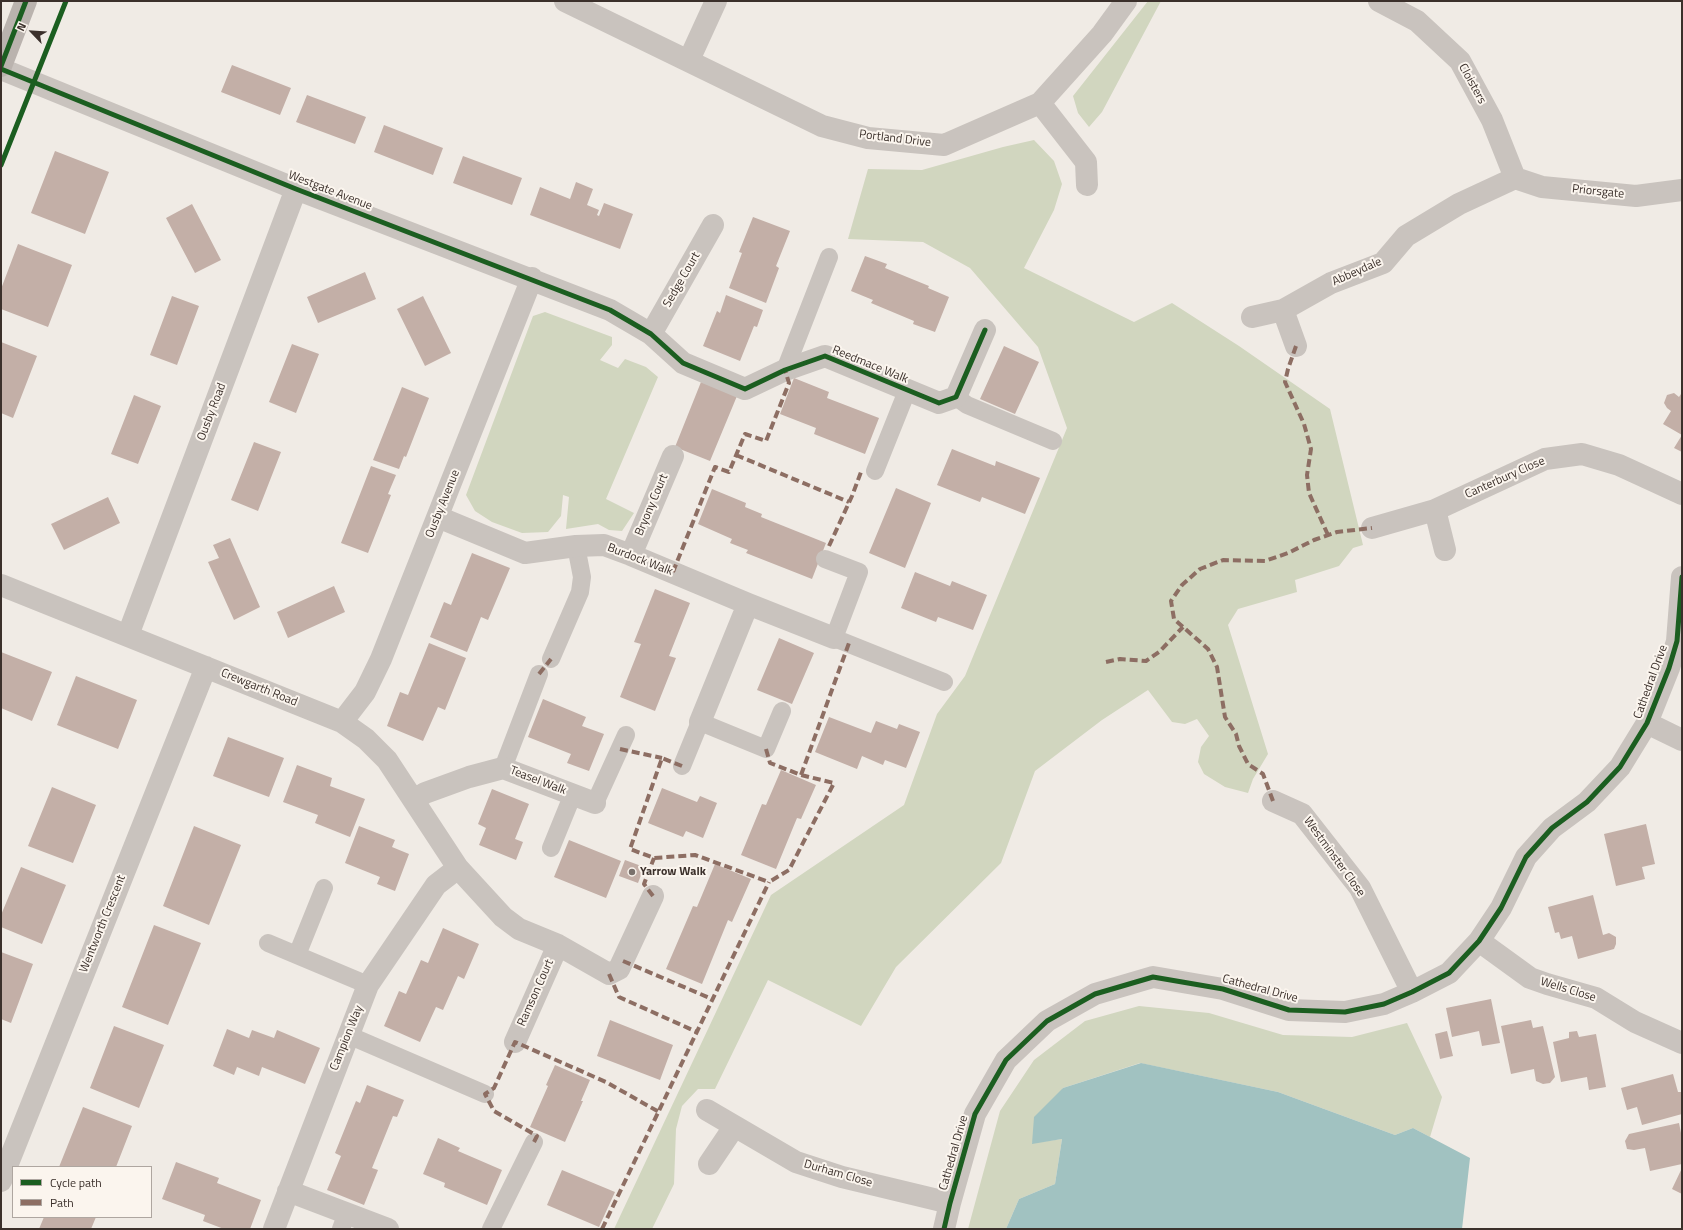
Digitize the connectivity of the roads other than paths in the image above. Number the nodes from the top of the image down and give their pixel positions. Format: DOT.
graph roads {
  1 [pos="26,1"];
  2 [pos="565,1"];
  3 [pos="716,1"];
  4 [pos="1126,1"];
  5 [pos="1379,1"];
  6 [pos="689,60"];
  7 [pos="1,66"];
  8 [pos="1,69"];
  9 [pos="1040,103"];
  10 [pos="1515,178"];
  11 [pos="1087,185"];
  12 [pos="296,189"];
  13 [pos="1682,190"];
  14 [pos="713,225"];
  15 [pos="829,257"];
  16 [pos="532,278"];
  17 [pos="1283,310"];
  18 [pos="1252,317"];
  19 [pos="985,330"];
  20 [pos="651,334"];
  21 [pos="1296,346"];
  22 [pos="785,370"];
  23 [pos="907,391"];
  24 [pos="956,397"];
  25 [pos="1053,441"];
  26 [pos="673,456"];
  27 [pos="875,471"];
  28 [pos="1682,494"];
  29 [pos="1434,510"];
  30 [pos="438,517"];
  31 [pos="1372,528"];
  32 [pos="576,546"];
  33 [pos="1445,550"];
  34 [pos="631,555"];
  35 [pos="825,559"];
  36 [pos="1682,576"];
  37 [pos="1,585"];
  38 [pos="748,604"];
  39 [pos="128,635"];
  40 [pos="834,638"];
  41 [pos="551,660"];
  42 [pos="206,667"];
  43 [pos="539,674"];
  44 [pos="944,682"];
  45 [pos="782,711"];
  46 [pos="342,722"];
  47 [pos="700,722"];
  48 [pos="1647,723"];
  49 [pos="626,735"];
  50 [pos="1682,740"];
  51 [pos="682,766"];
  52 [pos="502,768"];
  53 [pos="573,794"];
  54 [pos="414,800"];
  55 [pos="1273,801"];
  56 [pos="595,803"];
  57 [pos="552,848"];
  58 [pos="458,868"];
  59 [pos="324,888"];
  60 [pos="653,896"];
  61 [pos="1479,941"];
  62 [pos="268,943"];
  63 [pos="558,945"];
  64 [pos="297,955"];
  65 [pos="368,985"];
  66 [pos="1412,992"];
  67 [pos="348,1034"];
  68 [pos="515,1042"];
  69 [pos="1682,1043"];
  70 [pos="485,1094"];
  71 [pos="707,1110"];
  72 [pos="734,1127"];
  73 [pos="534,1142"];
  74 [pos="709,1164"];
  75 [pos="1,1181"];
  76 [pos="288,1191"];
  77 [pos="950,1203"];
  78 [pos="344,1221"];
  79 [pos="274,1229"];
  80 [pos="388,1229"];
  81 [pos="491,1229"];
  82 [pos="944,1229"];
  1 -- 7 [label="street"];
  2 -- 6 [label="street, Portland Drive"];
  3 -- 6 [label="street"];
  4 -- 9 [label="street, Portland Drive"];
  5 -- 10 [label="street, Cloisters"];
  6 -- 9 [label="street, Portland Drive"];
  8 -- 12 [label="street, Westgate Avenue"];
  9 -- 11 [label="street"];
  10 -- 13 [label="street, Priorsgate"];
  10 -- 17 [label="street, Abbeydale"];
  12 -- 16 [label="street, Westgate Avenue"];
  12 -- 39 [label="street, Ousby Road"];
  14 -- 20 [label="street, Sedge Court"];
  15 -- 22 [label="lane"];
  16 -- 20 [label="street, Westgate Avenue"];
  16 -- 30 [label="street, Ousby Avenue"];
  17 -- 18 [label="street, Abbeydale"];
  17 -- 21 [label="street"];
  19 -- 24 [label="street"];
  20 -- 22 [label="street, Reedmace Walk"];
  22 -- 23 [label="street, Reedmace Walk"];
  23 -- 24 [label="street, Reedmace Walk"];
  23 -- 27 [label="lane"];
  24 -- 25 [label="lane"];
  26 -- 34 [label="street, Bryony Court"];
  28 -- 29 [label="street, Canterbury Close"];
  29 -- 31 [label="street, Canterbury Close"];
  29 -- 33 [label="street"];
  30 -- 32 [label="street, Burdock Walk"];
  30 -- 46 [label="street, Ousby Avenue"];
  32 -- 34 [label="street, Burdock Walk"];
  32 -- 41 [label="lane"];
  34 -- 38 [label="street, Burdock Walk"];
  35 -- 40 [label="lane"];
  36 -- 48 [label="street, Cathedral Drive"];
  37 -- 39 [label="street, Crewgarth Road"];
  38 -- 40 [label="street, Burdock Walk"];
  38 -- 47 [label="street"];
  39 -- 42 [label="street, Crewgarth Road"];
  40 -- 44 [label="lane"];
  42 -- 46 [label="street, Crewgarth Road"];
  42 -- 75 [label="street, Wentworth Crescent"];
  43 -- 52 [label="lane"];
  45 -- 47 [label="lane"];
  46 -- 54 [label="street, Crewgarth Road"];
  47 -- 51 [label="lane"];
  48 -- 50 [label="street"];
  48 -- 61 [label="street, Cathedral Drive"];
  49 -- 56 [label="lane"];
  52 -- 53 [label="street, Teasel Walk"];
  52 -- 54 [label="street, Teasel Walk"];
  53 -- 56 [label="street, Teasel Walk"];
  53 -- 57 [label="lane"];
  54 -- 58 [label="street, Crewgarth Road"];
  55 -- 66 [label="street, Westminster Close"];
  58 -- 63 [label="street"];
  58 -- 65 [label="street, Campion Way"];
  59 -- 64 [label="lane"];
  60 -- 63 [label="street"];
  61 -- 66 [label="street, Cathedral Drive"];
  61 -- 69 [label="street, Wells Close"];
  62 -- 64 [label="lane"];
  63 -- 68 [label="street, Ramson Court"];
  64 -- 65 [label="lane"];
  65 -- 67 [label="street, Campion Way"];
  66 -- 77 [label="street, Cathedral Drive"];
  67 -- 70 [label="lane"];
  67 -- 76 [label="street, Campion Way"];
  71 -- 72 [label="street, Durham Close"];
  72 -- 74 [label="street"];
  72 -- 77 [label="street, Durham Close"];
  73 -- 81 [label="lane"];
  76 -- 78 [label="street"];
  76 -- 79 [label="street, Campion Way"];
  77 -- 82 [label="street, Cathedral Drive"];
  78 -- 80 [label="street"];
}
